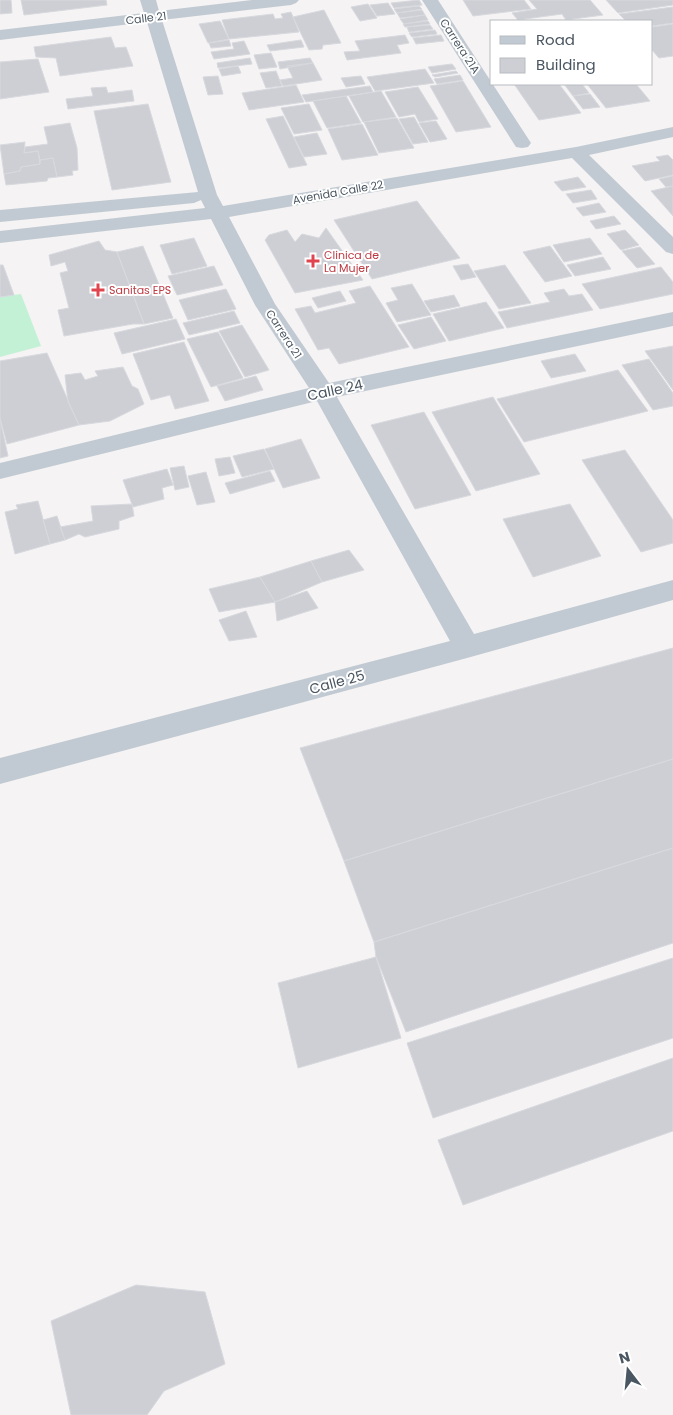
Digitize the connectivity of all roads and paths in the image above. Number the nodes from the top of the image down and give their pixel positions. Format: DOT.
graph roads {
  1 [pos="148,0"];
  2 [pos="291,0"];
  3 [pos="430,0"];
  4 [pos="153,17"];
  5 [pos="0,35"];
  6 [pos="673,132"];
  7 [pos="541,139"];
  8 [pos="522,143"];
  9 [pos="502,146"];
  10 [pos="576,152"];
  11 [pos="217,200"];
  12 [pos="0,216"];
  13 [pos="0,237"];
  14 [pos="673,248"];
  15 [pos="673,319"];
  16 [pos="323,392"];
  17 [pos="0,471"];
  18 [pos="673,590"];
  19 [pos="467,647"];
  20 [pos="0,771"];
  1 -- 4 [label="street, Carrera 21"];
  2 -- 4 [label="street, Calle 21"];
  3 -- 8 [label="street, Carrera 21A"];
  4 -- 5 [label="street, Calle 21"];
  4 -- 11 [label="street, Carrera 21"];
  6 -- 10 [label="street, Avenida Calle 22"];
  7 -- 8 [label="street"];
  8 -- 9 [label="street"];
  10 -- 11 [label="street, Avenida Calle 22"];
  10 -- 14 [label="street"];
  11 -- 12 [label="street, Avenida Calle 22"];
  11 -- 13 [label="street, Avenida Calle 22"];
  11 -- 16 [label="street, Carrera 21"];
  15 -- 16 [label="street, Calle 24"];
  16 -- 17 [label="street, Calle 24"];
  16 -- 19 [label="street, Carrera 21"];
  18 -- 19 [label="street, Calle 25"];
  19 -- 20 [label="street, Calle 25"];
}
